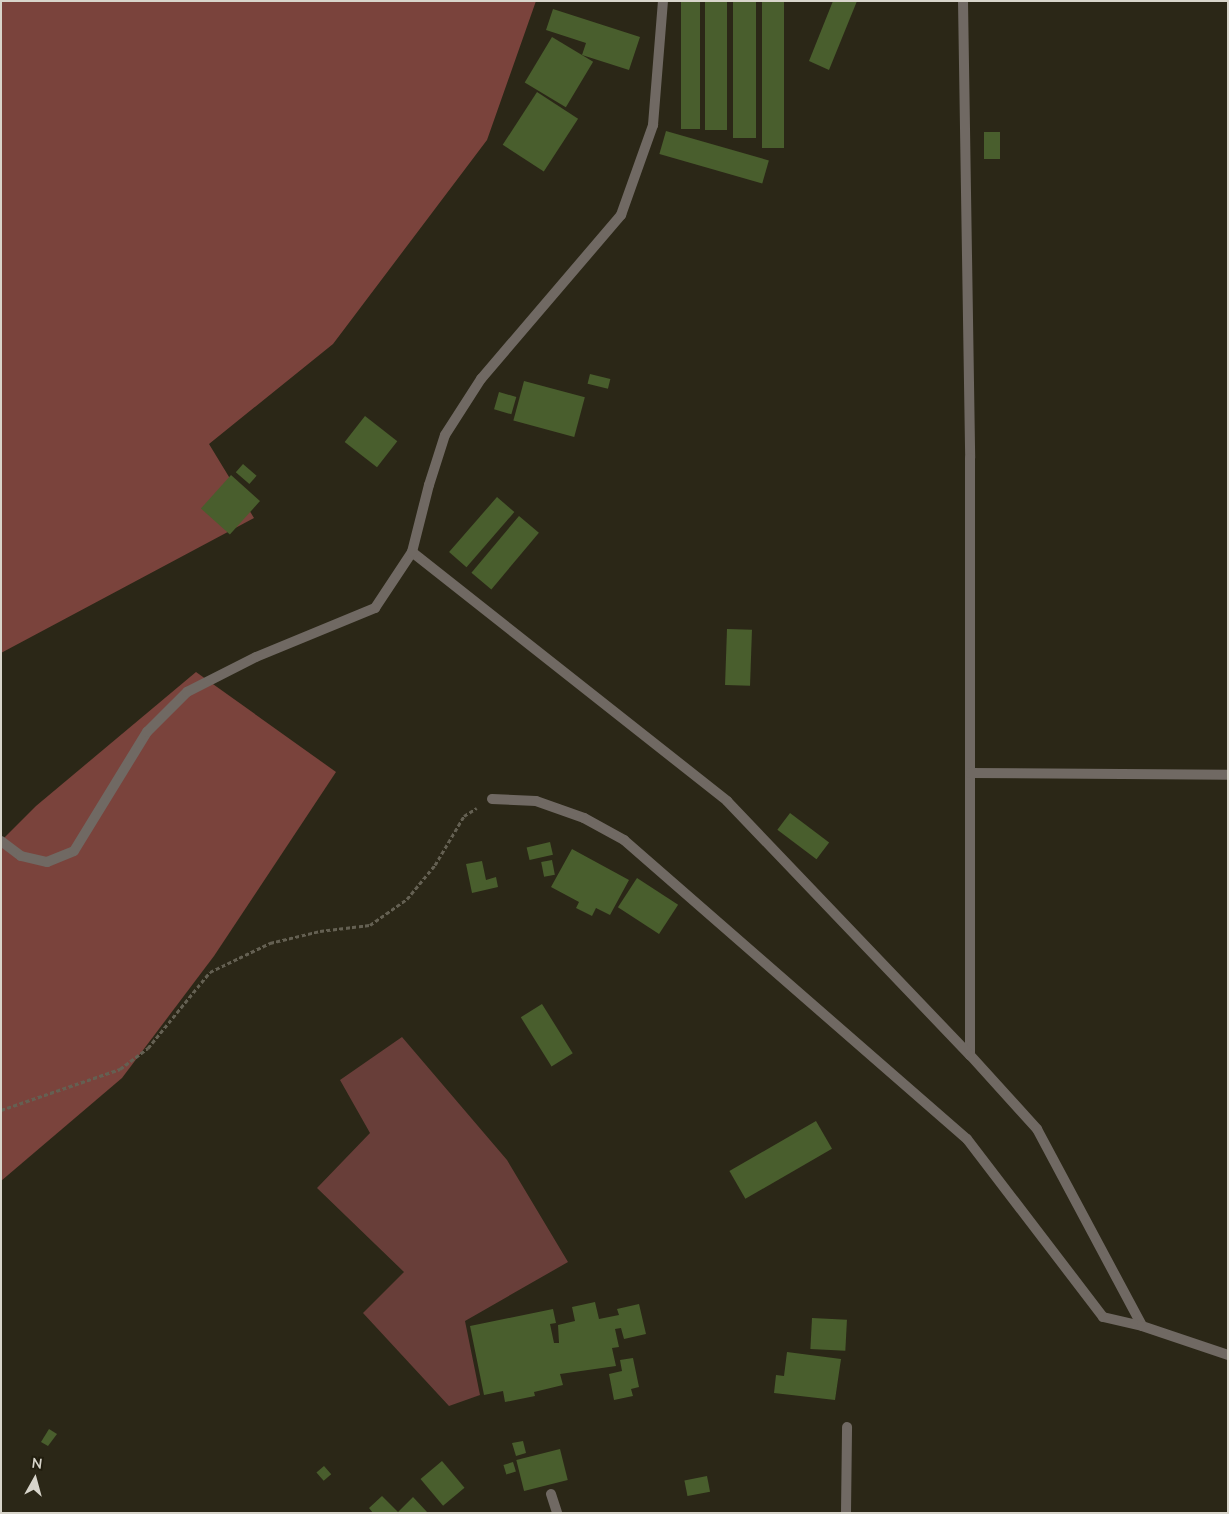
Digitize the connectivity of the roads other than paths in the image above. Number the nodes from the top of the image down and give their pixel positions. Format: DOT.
graph roads {
  1 [pos="663,1"];
  2 [pos="963,1"];
  3 [pos="412,552"];
  4 [pos="970,773"];
  5 [pos="1228,775"];
  6 [pos="492,799"];
  7 [pos="1,842"];
  8 [pos="970,1055"];
  9 [pos="1142,1326"];
  10 [pos="1228,1355"];
  11 [pos="847,1427"];
  12 [pos="551,1494"];
  13 [pos="557,1513"];
  14 [pos="846,1513"];
  1 -- 3 [label="street"];
  2 -- 4 [label="street"];
  3 -- 7 [label="street"];
  3 -- 8 [label="street"];
  4 -- 5 [label="street"];
  4 -- 8 [label="street"];
  6 -- 9 [label="street"];
  8 -- 9 [label="street"];
  9 -- 10 [label="street"];
  11 -- 14 [label="street"];
  12 -- 13 [label="street"];
}
